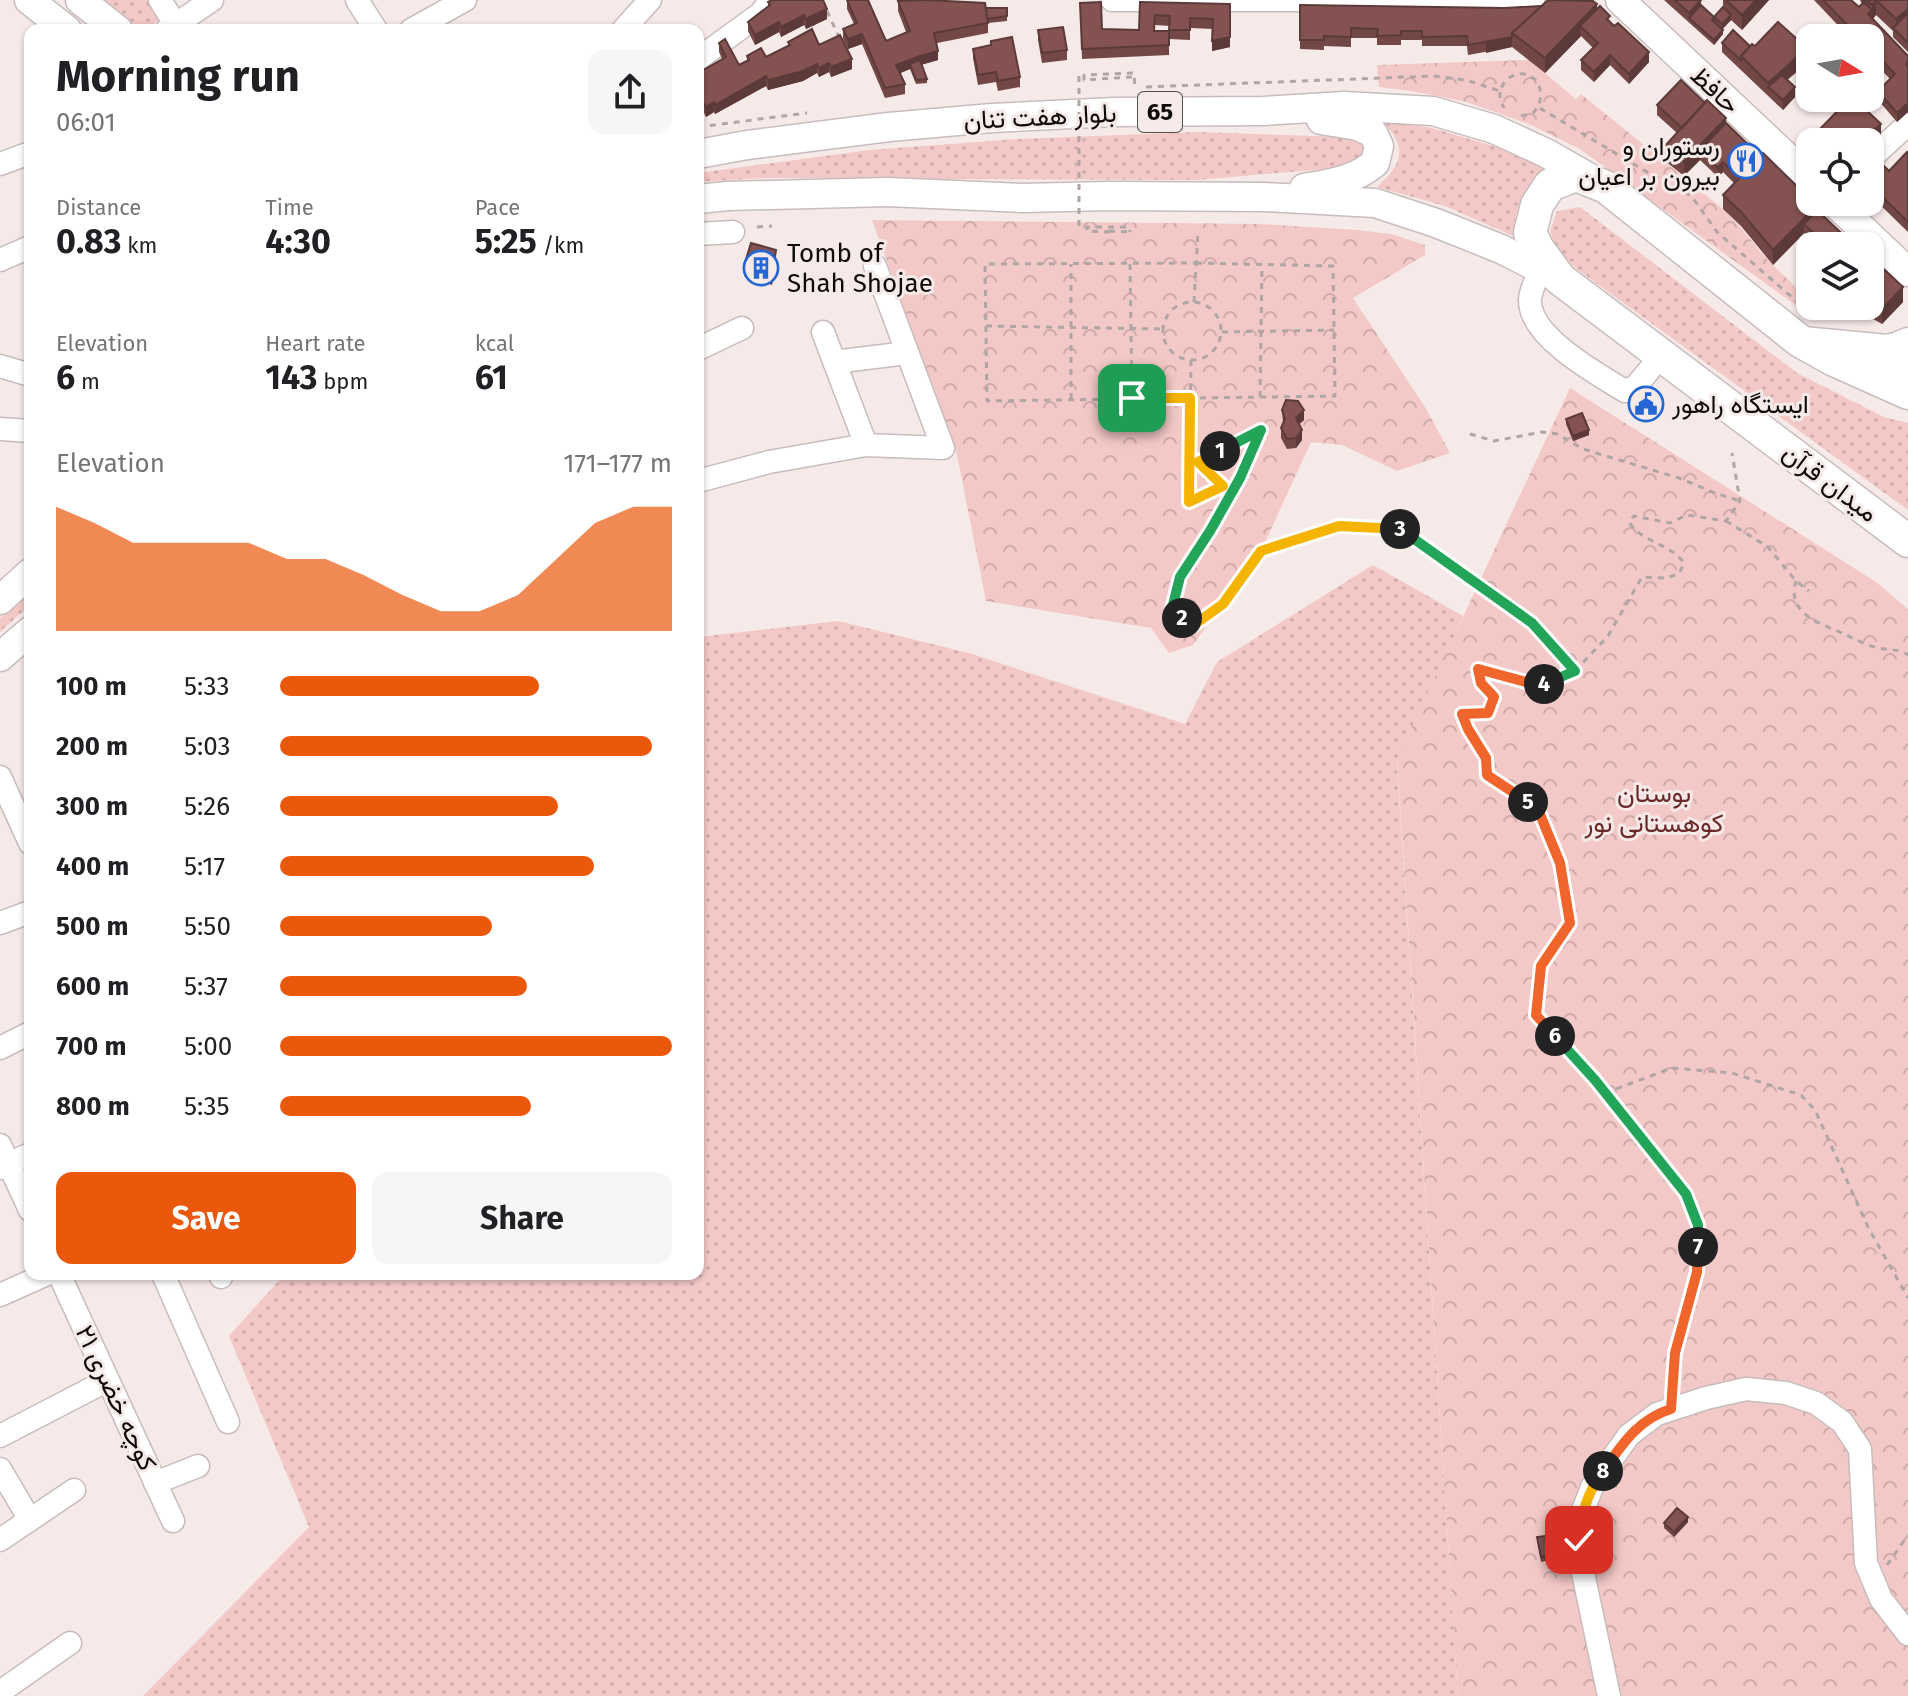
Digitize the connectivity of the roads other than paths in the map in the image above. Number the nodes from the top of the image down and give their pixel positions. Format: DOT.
graph roads {
  1 [pos="29,0"];
  2 [pos="80,0"];
  3 [pos="160,0"];
  4 [pos="212,0"];
  5 [pos="357,0"];
  6 [pos="465,0"];
  7 [pos="650,0"];
  8 [pos="771,0"];
  9 [pos="1112,0"];
  10 [pos="1240,0"];
  11 [pos="1533,0"];
  12 [pos="1630,3"];
  13 [pos="59,24"];
  14 [pos="110,24"];
  15 [pos="170,24"];
  16 [pos="176,24"];
  17 [pos="372,24"];
  18 [pos="422,24"];
  19 [pos="628,24"];
  20 [pos="704,55"];
  21 [pos="1263,111"];
  22 [pos="1908,124"];
  23 [pos="1884,146"];
  24 [pos="704,153"];
  25 [pos="24,155"];
  26 [pos="0,164"];
  27 [pos="1796,165"];
  28 [pos="1606,187"];
  29 [pos="1264,197"];
  30 [pos="704,198"];
  31 [pos="1849,216"];
  32 [pos="733,232"];
  33 [pos="704,234"];
  34 [pos="24,250"];
  35 [pos="0,260"];
  36 [pos="875,266"];
  37 [pos="1908,272"];
  38 [pos="1550,274"];
  39 [pos="742,328"];
  40 [pos="823,332"];
  41 [pos="1800,341"];
  42 [pos="1908,342"];
  43 [pos="704,346"];
  44 [pos="907,353"];
  45 [pos="1661,356"];
  46 [pos="834,362"];
  47 [pos="0,366"];
  48 [pos="1908,371"];
  49 [pos="24,373"];
  50 [pos="1870,375"];
  51 [pos="1908,393"];
  52 [pos="0,429"];
  53 [pos="24,431"];
  54 [pos="866,445"];
  55 [pos="704,479"];
  56 [pos="1908,541"];
  57 [pos="24,578"];
  58 [pos="0,600"];
  59 [pos="24,636"];
  60 [pos="0,657"];
  61 [pos="0,777"];
  62 [pos="24,830"];
  63 [pos="24,914"];
  64 [pos="0,923"];
  65 [pos="24,1036"];
  66 [pos="0,1048"];
  67 [pos="24,1155"];
  68 [pos="3,1159"];
  69 [pos="24,1199"];
  70 [pos="34,1280"];
  71 [pos="62,1280"];
  72 [pos="166,1280"];
  73 [pos="0,1295"];
  74 [pos="108,1380"];
  75 [pos="228,1422"];
  76 [pos="0,1436"];
  77 [pos="198,1466"];
  78 [pos="0,1469"];
  79 [pos="155,1483"];
  80 [pos="74,1490"];
  81 [pos="30,1520"];
  82 [pos="173,1521"];
  83 [pos="0,1540"];
  84 [pos="1908,1634"];
  85 [pos="70,1643"];
  86 [pos="0,1692"];
  87 [pos="1609,1696"];
  1 -- 13 [label="main road"];
  2 -- 14 [label="main road"];
  3 -- 15 [label="street"];
  4 -- 16 [label="street"];
  5 -- 17 [label="street"];
  6 -- 18 [label="street"];
  7 -- 19 [label="street"];
  8 -- 20 [label="street"];
  9 -- 10 [label="street"];
  10 -- 11 [label="street"];
  12 -- 27 [label="main road, حافظ"];
  21 -- 24 [label="main road, بلوار هفت تنان / 65"];
  21 -- 28 [label="main road, بلوار هفت تنان / 65"];
  21 -- 29 [label="main road"];
  22 -- 23 [label="street"];
  25 -- 26 [label="street"];
  28 -- 38 [label="highway, 65"];
  28 -- 41 [label="highway, 65"];
  29 -- 30 [label="main road, 65"];
  29 -- 38 [label="main road, 65"];
  31 -- 37 [label="main road"];
  32 -- 33 [label="street"];
  34 -- 35 [label="street"];
  36 -- 44 [label="street"];
  38 -- 45 [label="highway, میدان قرآن / 65"];
  38 -- 45 [label="street"];
  39 -- 43 [label="street"];
  40 -- 46 [label="street"];
  41 -- 42 [label="main road"];
  41 -- 50 [label="highway, 65"];
  44 -- 46 [label="street"];
  44 -- 54 [label="street"];
  45 -- 56 [label="highway, میدان قرآن / 65"];
  46 -- 54 [label="street"];
  47 -- 49 [label="street"];
  48 -- 50 [label="main road"];
  50 -- 51 [label="highway, 65"];
  52 -- 53 [label="street"];
  54 -- 55 [label="street"];
  57 -- 58 [label="main road"];
  59 -- 60 [label="main road"];
  61 -- 62 [label="street"];
  63 -- 64 [label="street"];
  65 -- 66 [label="street"];
  67 -- 68 [label="street"];
  68 -- 69 [label="street"];
  70 -- 73 [label="street"];
  71 -- 74 [label="street, کوچه خضری ۲۱"];
  72 -- 75 [label="street"];
  74 -- 76 [label="street"];
  74 -- 79 [label="street, کوچه خضری ۲۱"];
  77 -- 79 [label="street"];
  78 -- 81 [label="street"];
  79 -- 82 [label="street, کوچه خضری ۲۱"];
  80 -- 81 [label="street"];
  81 -- 83 [label="street"];
  84 -- 87 [label="street"];
  85 -- 86 [label="street"];
}
